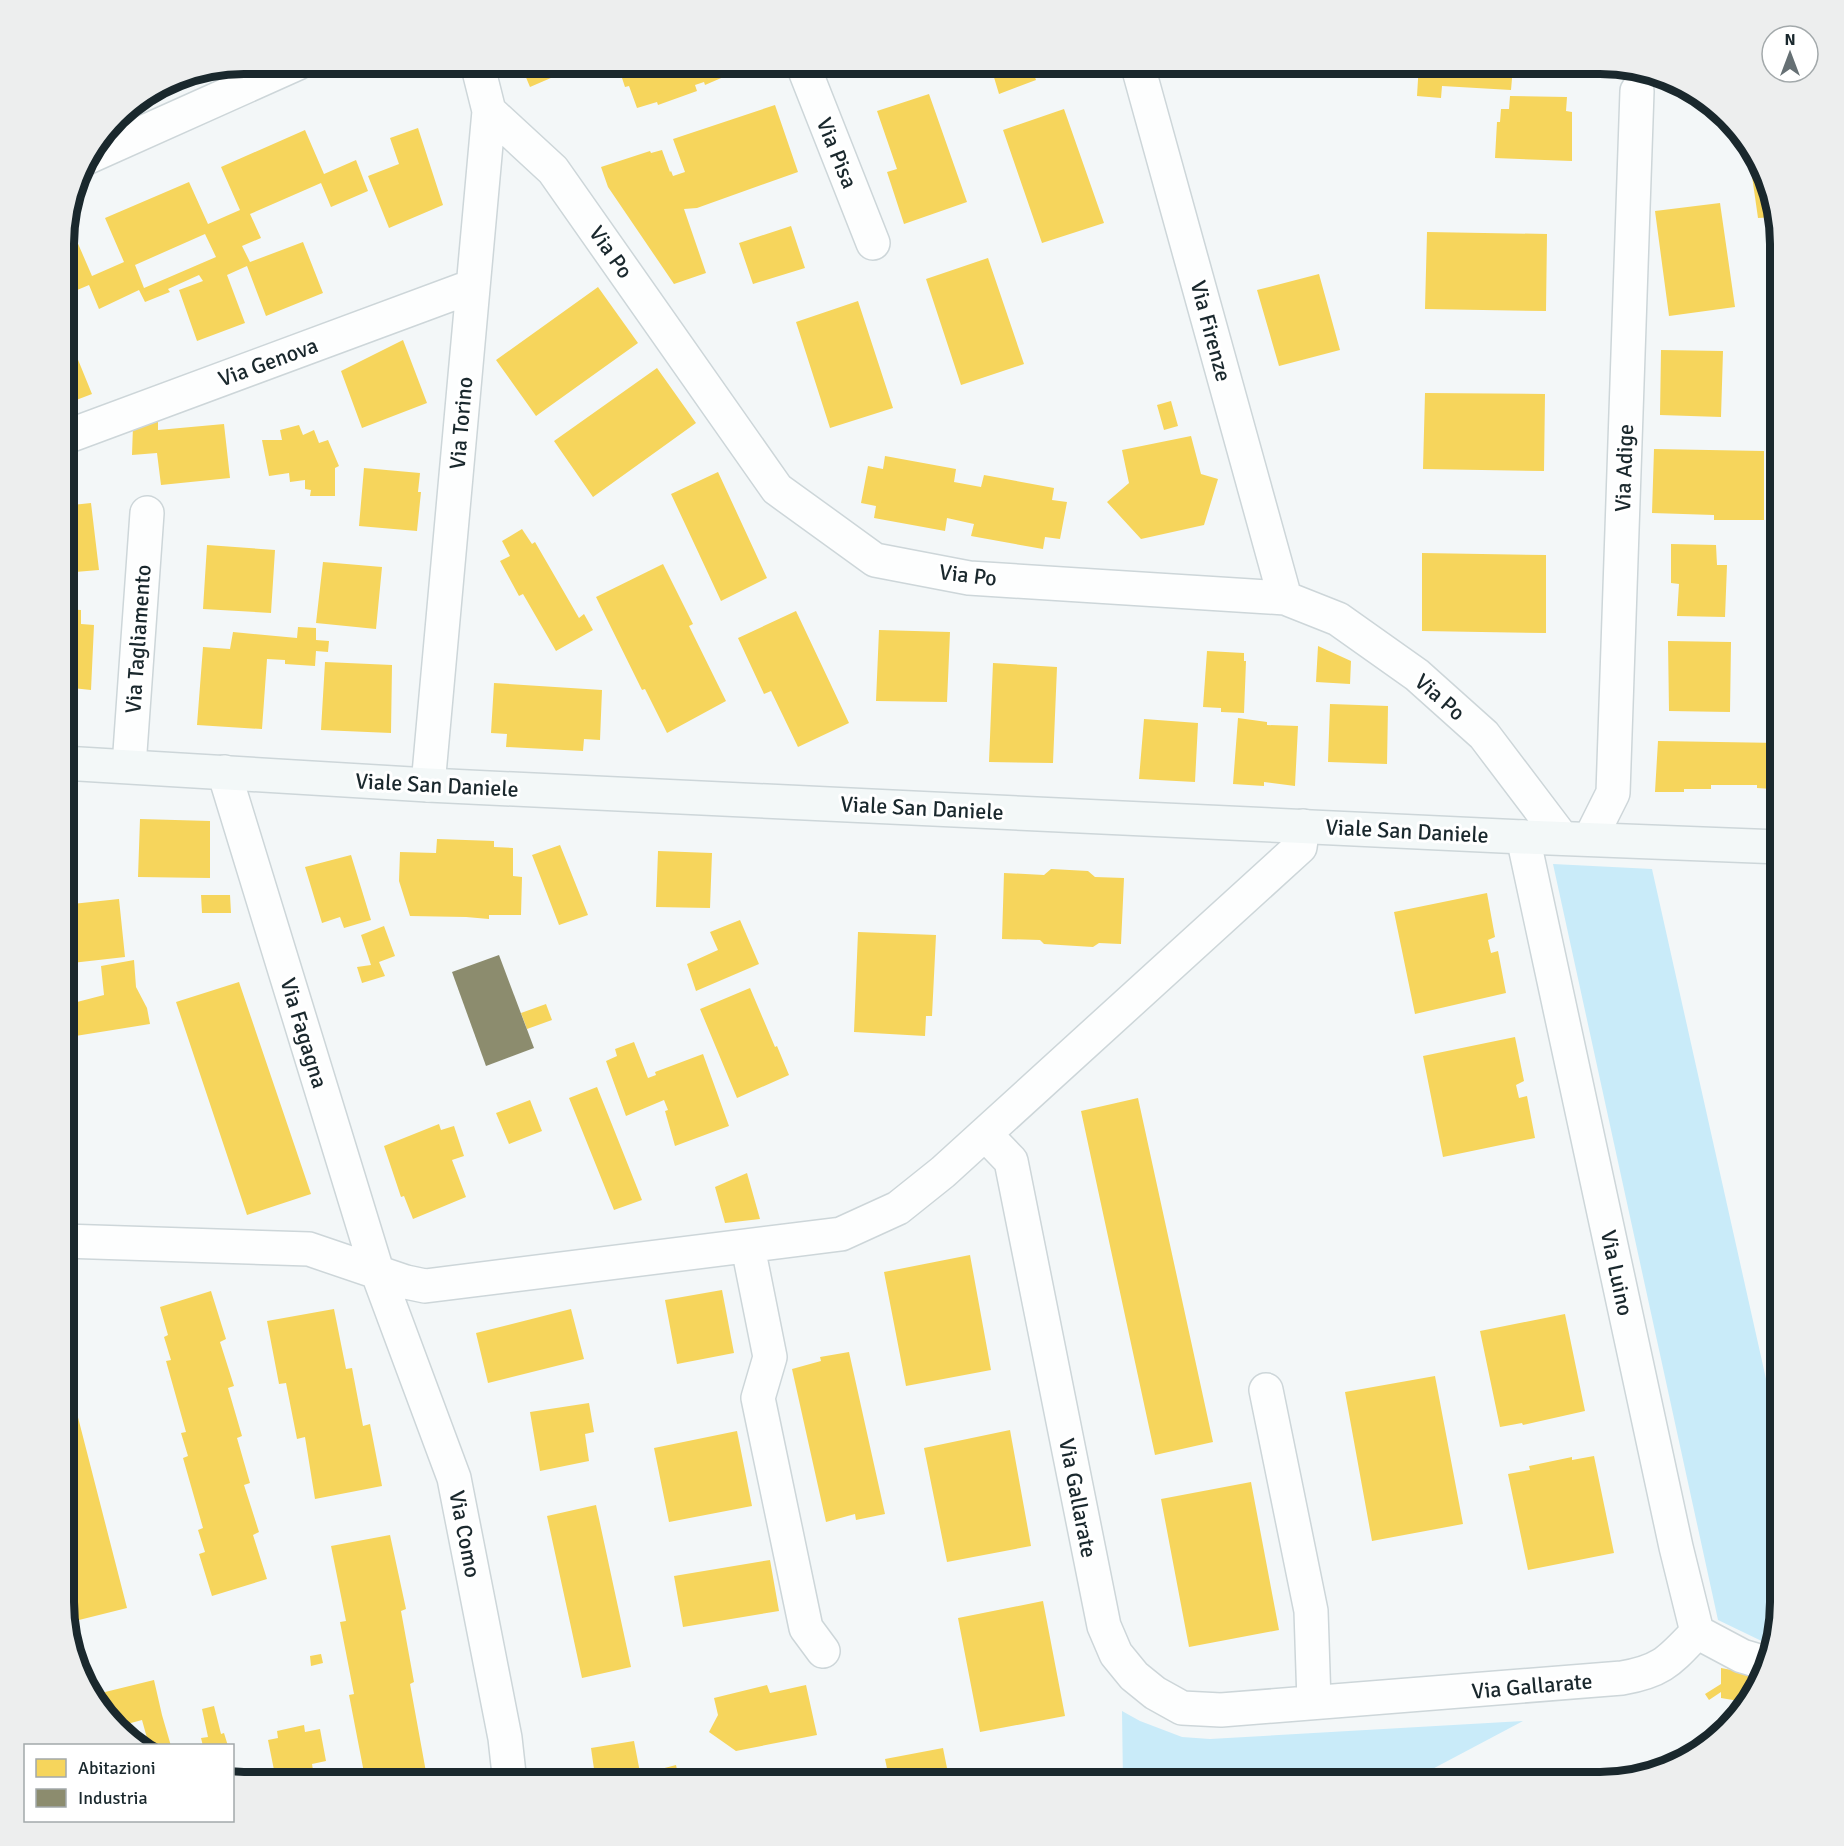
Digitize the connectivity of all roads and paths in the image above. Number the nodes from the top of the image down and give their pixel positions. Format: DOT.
graph roads {
  1 [pos="273,74"];
  2 [pos="480,74"];
  3 [pos="806,74"];
  4 [pos="1140,74"];
  5 [pos="1636,92"];
  6 [pos="489,111"];
  7 [pos="101,151"];
  8 [pos="873,243"];
  9 [pos="473,285"];
  10 [pos="74,434"];
  11 [pos="147,513"];
  12 [pos="1285,598"];
  13 [pos="74,764"];
  14 [pos="129,766"];
  15 [pos="224,772"];
  16 [pos="428,785"];
  17 [pos="1303,826"];
  18 [pos="1523,837"];
  19 [pos="1576,839"];
  20 [pos="1770,847"];
  21 [pos="986,1135"];
  22 [pos="74,1241"];
  23 [pos="748,1247"];
  24 [pos="382,1282"];
  25 [pos="1266,1390"];
  26 [pos="1697,1632"];
  27 [pos="824,1651"];
  28 [pos="1760,1661"];
  29 [pos="1314,1702"];
  30 [pos="509,1772"];
  1 -- 7 [label="street"];
  2 -- 6 [label="street, Via Torino"];
  3 -- 8 [label="street, Via Pisa"];
  4 -- 12 [label="street, Via Firenze"];
  5 -- 19 [label="street, Via Adige"];
  6 -- 9 [label="street, Via Torino"];
  6 -- 12 [label="street, Via Po"];
  9 -- 10 [label="street, Via Genova"];
  9 -- 16 [label="street, Via Torino"];
  11 -- 14 [label="street, Via Tagliamento"];
  12 -- 19 [label="street, Via Po"];
  13 -- 14 [label="street, Viale San Daniele"];
  14 -- 15 [label="street, Viale San Daniele"];
  15 -- 16 [label="street, Viale San Daniele"];
  15 -- 24 [label="street, Via Fagagna"];
  16 -- 17 [label="street, Viale San Daniele"];
  17 -- 18 [label="street, Viale San Daniele"];
  17 -- 21 [label="street"];
  18 -- 19 [label="street, Viale San Daniele"];
  18 -- 26 [label="street, Via Luino"];
  19 -- 20 [label="street, Viale San Daniele"];
  21 -- 23 [label="street"];
  21 -- 29 [label="street, Via Gallarate"];
  22 -- 24 [label="street"];
  23 -- 24 [label="street"];
  23 -- 27 [label="street"];
  24 -- 30 [label="street, Via Como"];
  25 -- 29 [label="street"];
  26 -- 28 [label="street"];
  26 -- 29 [label="street, Via Gallarate"];
}
